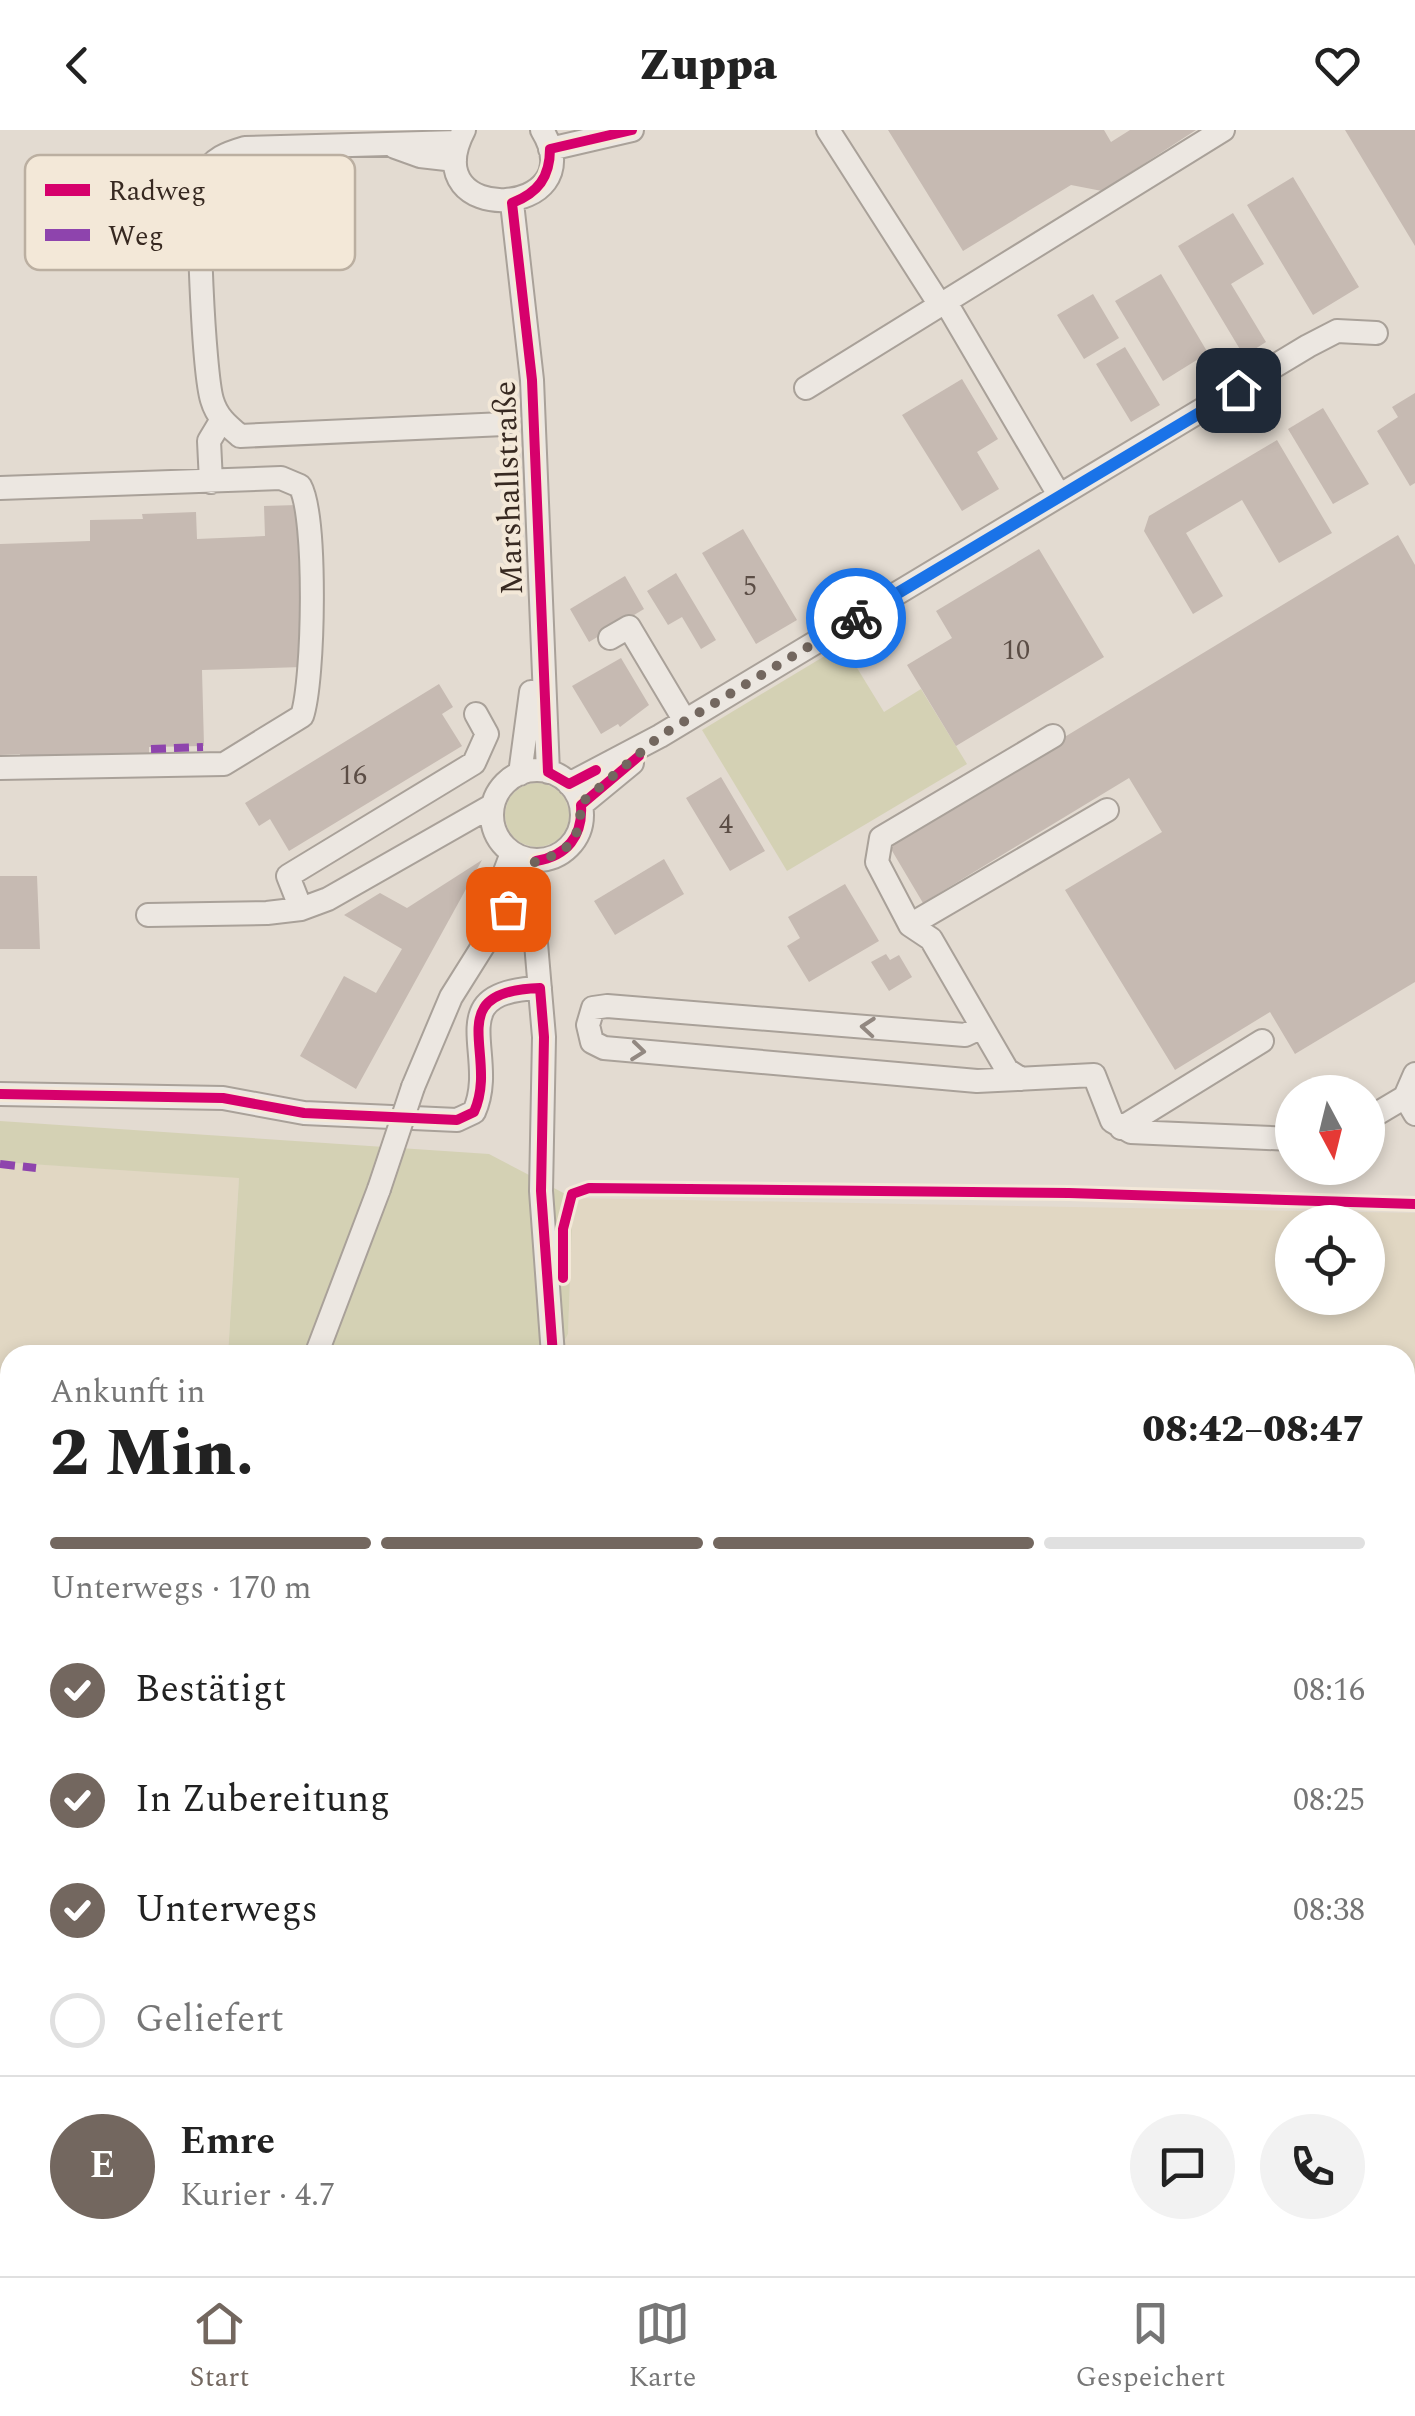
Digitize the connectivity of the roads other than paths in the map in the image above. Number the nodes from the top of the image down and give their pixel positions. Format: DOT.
graph roads {
  1 [pos="632,130"];
  2 [pos="828,130"];
  3 [pos="1224,130"];
  4 [pos="546,140"];
  5 [pos="459,144"];
  6 [pos="222,155"];
  7 [pos="512,202"];
  8 [pos="203,270"];
  9 [pos="942,303"];
  10 [pos="1376,333"];
  11 [pos="806,388"];
  12 [pos="221,421"];
  13 [pos="504,424"];
  14 [pos="211,482"];
  15 [pos="0,488"];
  16 [pos="1059,496"];
  17 [pos="539,634"];
  18 [pos="610,638"];
  19 [pos="476,714"];
  20 [pos="685,721"];
  21 [pos="1052,736"];
  22 [pos="0,768"];
  23 [pos="520,774"];
  24 [pos="566,787"];
  25 [pos="493,805"];
  26 [pos="1107,810"];
  27 [pos="495,833"];
  28 [pos="425,841"];
  29 [pos="512,853"];
  30 [pos="533,867"];
  31 [pos="301,909"];
  32 [pos="148,915"];
  33 [pos="910,925"];
  34 [pos="471,963"];
  35 [pos="540,988"];
  36 [pos="974,1031"];
  37 [pos="1262,1042"];
  38 [pos="1415,1074"];
  39 [pos="1020,1079"];
  40 [pos="0,1094"];
  41 [pos="1410,1106"];
  42 [pos="1385,1114"];
  43 [pos="1121,1128"];
  44 [pos="1275,1138"];
  45 [pos="320,1345"];
  46 [pos="551,1345"];
  1 -- 4 [label="street"];
  2 -- 9 [label="street"];
  3 -- 9 [label="street"];
  4 -- 7 [label="street"];
  5 -- 6 [label="street"];
  5 -- 7 [label="street"];
  7 -- 17 [label="street, Marshallstraße"];
  8 -- 12 [label="street"];
  9 -- 11 [label="street"];
  9 -- 16 [label="street"];
  10 -- 16 [label="street"];
  12 -- 13 [label="street"];
  12 -- 14 [label="street"];
  14 -- 15 [label="street"];
  14 -- 22 [label="street"];
  16 -- 20 [label="street"];
  17 -- 23 [label="street, Marshallstraße"];
  17 -- 24 [label="street, Marshallstraße"];
  18 -- 20 [label="street"];
  19 -- 31 [label="street"];
  20 -- 24 [label="street"];
  21 -- 33 [label="street"];
  23 -- 24 [label="street"];
  23 -- 25 [label="street"];
  24 -- 30 [label="street"];
  25 -- 27 [label="street"];
  25 -- 28 [label="street"];
  26 -- 33 [label="street"];
  27 -- 28 [label="street"];
  27 -- 29 [label="street"];
  28 -- 31 [label="street"];
  29 -- 30 [label="street"];
  29 -- 34 [label="street"];
  30 -- 34 [label="street"];
  30 -- 35 [label="street"];
  31 -- 32 [label="street"];
  33 -- 36 [label="street"];
  34 -- 45 [label="street, bridge"];
  35 -- 40 [label="street"];
  35 -- 46 [label="street"];
  36 -- 39 [label="street"];
  36 -- 39 [label="street, one-way"];
  37 -- 43 [label="street"];
  38 -- 41 [label="street"];
  39 -- 43 [label="street"];
  41 -- 42 [label="street"];
  43 -- 44 [label="street"];
}
